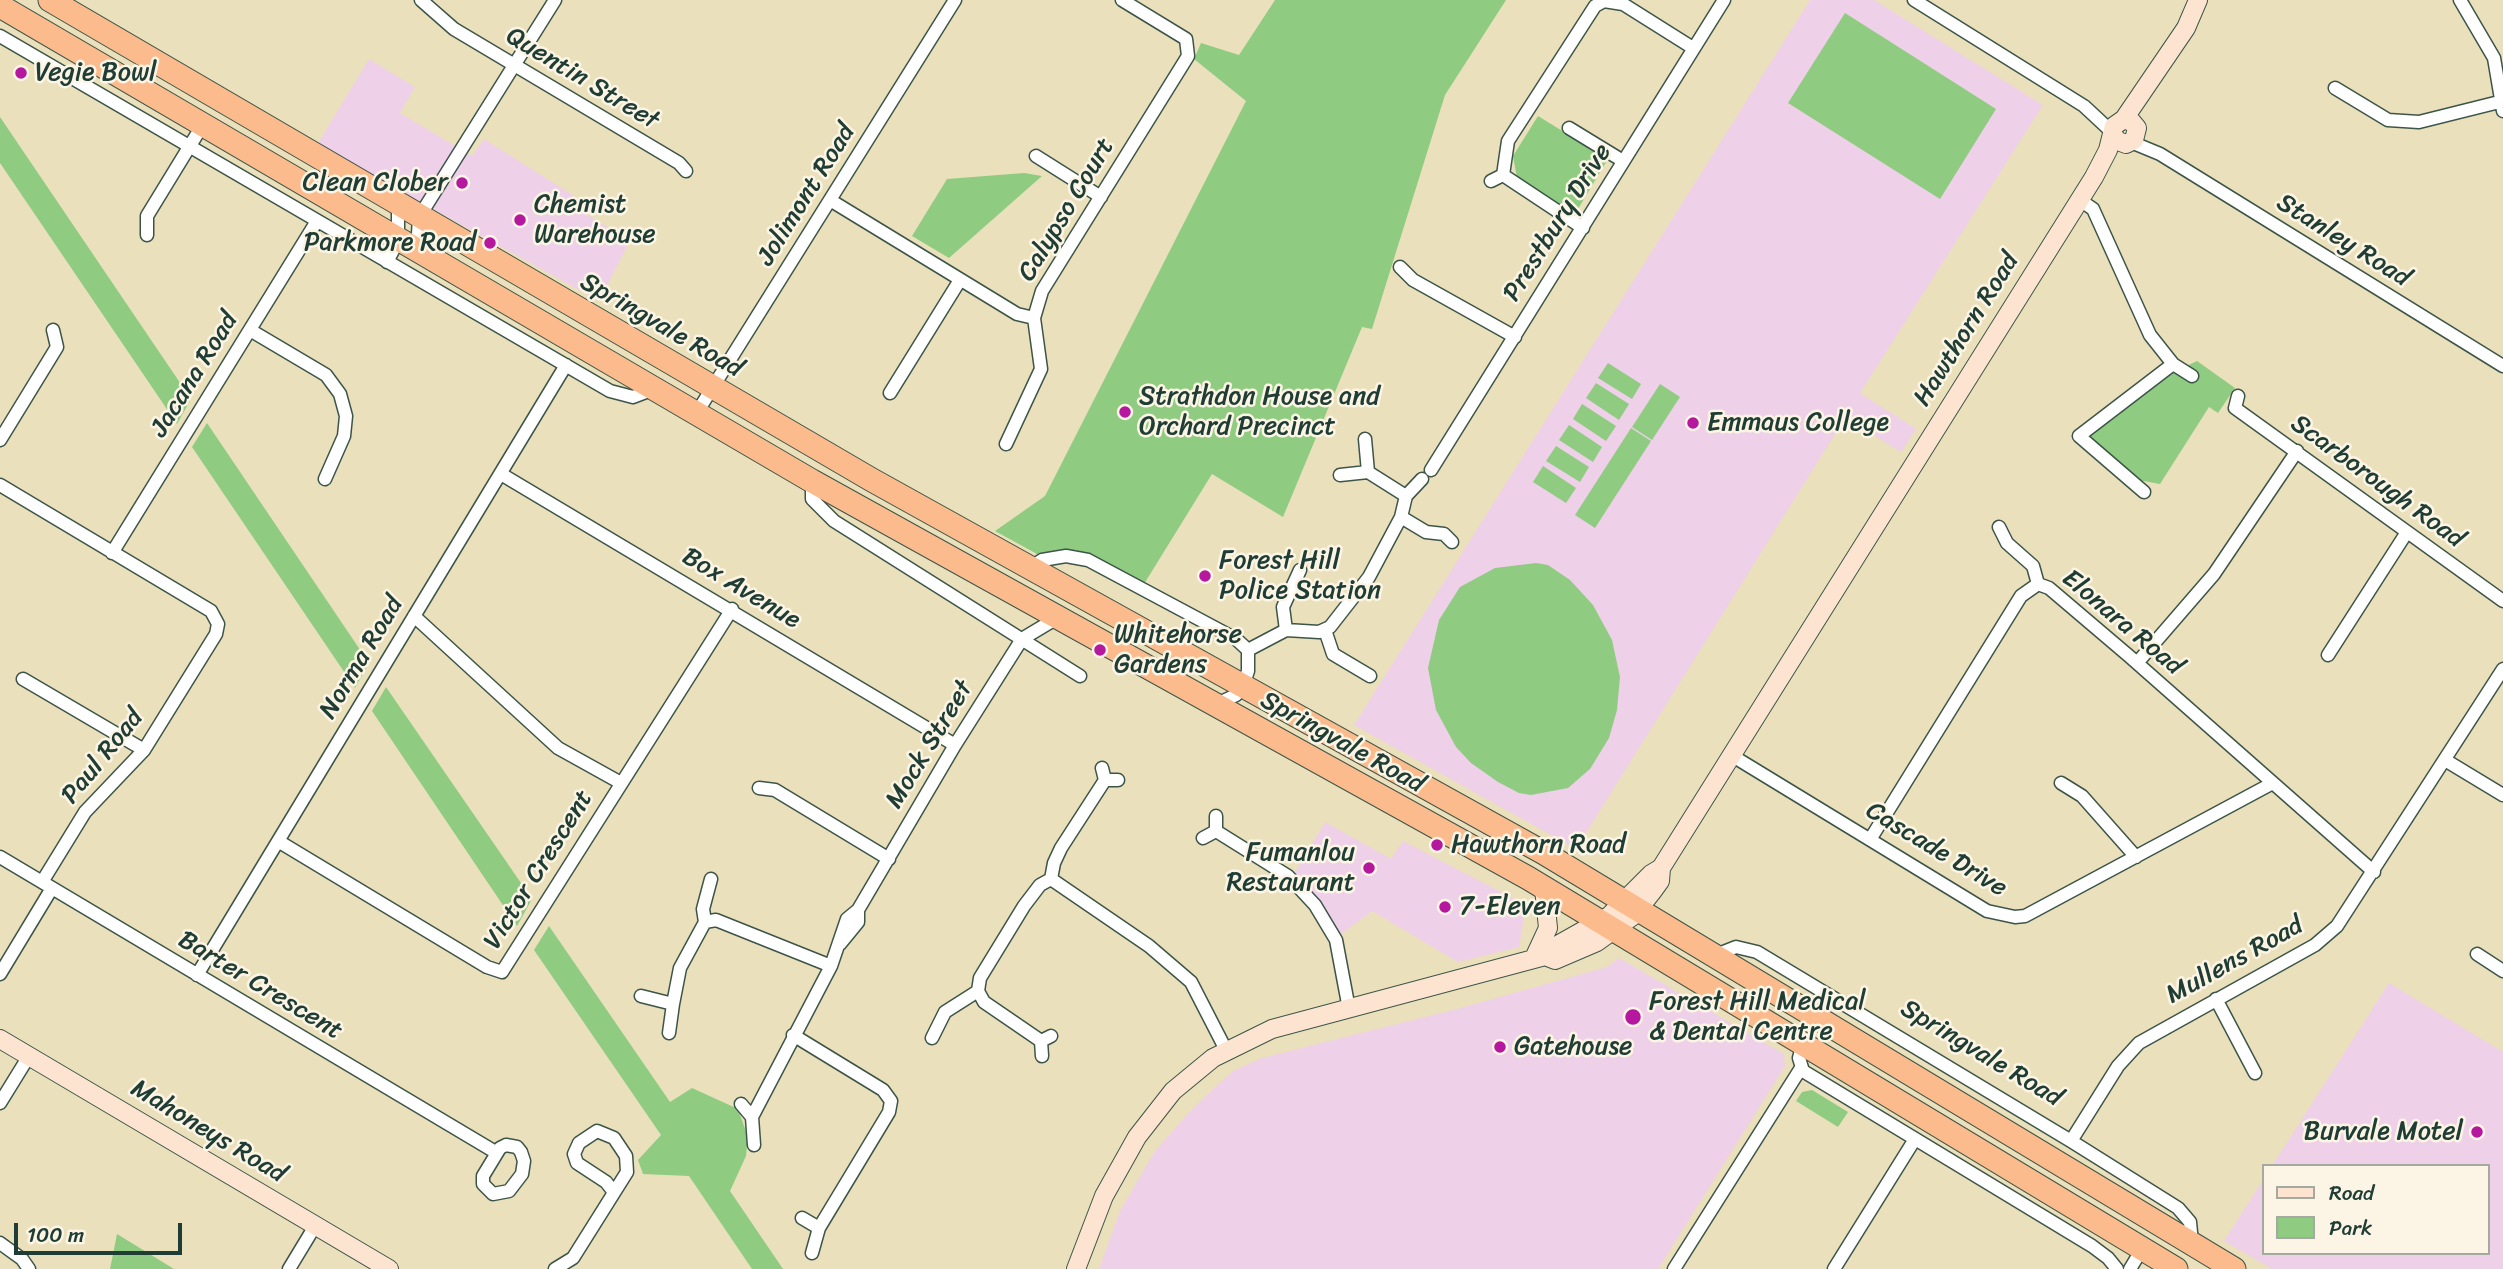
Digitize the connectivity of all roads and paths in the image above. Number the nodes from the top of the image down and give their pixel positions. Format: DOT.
graph roads {
  1 [pos="50,0"];
  2 [pos="421,0"];
  3 [pos="555,0"];
  4 [pos="955,0"];
  5 [pos="1122,0"];
  6 [pos="1615,0"];
  7 [pos="1724,0"];
  8 [pos="1914,0"];
  9 [pos="2198,0"];
  10 [pos="2460,0"];
  11 [pos="0,6"];
  12 [pos="0,36"];
  13 [pos="1693,48"];
  14 [pos="514,64"];
  15 [pos="2335,88"];
  16 [pos="2502,104"];
  17 [pos="202,126"];
  18 [pos="1569,128"];
  19 [pos="2126,131"];
  20 [pos="190,147"];
  21 [pos="1036,156"];
  22 [pos="1623,161"];
  23 [pos="685,171"];
  24 [pos="1503,175"];
  25 [pos="1491,181"];
  26 [pos="1101,197"];
  27 [pos="830,200"];
  28 [pos="2080,200"];
  29 [pos="398,205"];
  30 [pos="419,217"];
  31 [pos="317,221"];
  32 [pos="1583,228"];
  33 [pos="147,235"];
  34 [pos="408,247"];
  35 [pos="387,262"];
  36 [pos="1400,267"];
  37 [pos="960,280"];
  38 [pos="1034,318"];
  39 [pos="53,330"];
  40 [pos="250,330"];
  41 [pos="1515,337"];
  42 [pos="2173,364"];
  43 [pos="566,365"];
  44 [pos="2503,366"];
  45 [pos="2192,376"];
  46 [pos="712,388"];
  47 [pos="654,389"];
  48 [pos="890,393"];
  49 [pos="2238,396"];
  50 [pos="696,414"];
  51 [pos="2067,428"];
  52 [pos="2079,436"];
  53 [pos="1365,439"];
  54 [pos="0,440"];
  55 [pos="1006,444"];
  56 [pos="2297,451"];
  57 [pos="1368,472"];
  58 [pos="501,474"];
  59 [pos="1339,475"];
  60 [pos="325,479"];
  61 [pos="812,481"];
  62 [pos="0,485"];
  63 [pos="2144,492"];
  64 [pos="1406,496"];
  65 [pos="1401,517"];
  66 [pos="1999,527"];
  67 [pos="2407,532"];
  68 [pos="1452,542"];
  69 [pos="112,553"];
  70 [pos="1030,568"];
  71 [pos="1300,570"];
  72 [pos="2038,584"];
  73 [pos="2503,601"];
  74 [pos="732,609"];
  75 [pos="414,616"];
  76 [pos="1057,618"];
  77 [pos="1286,630"];
  78 [pos="1325,631"];
  79 [pos="1022,639"];
  80 [pos="1248,650"];
  81 [pos="2328,655"];
  82 [pos="2137,663"];
  83 [pos="2503,669"];
  84 [pos="1080,676"];
  85 [pos="1370,676"];
  86 [pos="23,679"];
  87 [pos="1243,686"];
  88 [pos="1216,705"];
  89 [pos="955,745"];
  90 [pos="144,750"];
  91 [pos="1731,755"];
  92 [pos="2445,760"];
  93 [pos="1108,776"];
  94 [pos="621,783"];
  95 [pos="2061,783"];
  96 [pos="2271,784"];
  97 [pos="760,788"];
  98 [pos="2503,795"];
  99 [pos="1216,816"];
  100 [pos="1216,831"];
  101 [pos="1203,838"];
  102 [pos="1871,838"];
  103 [pos="278,841"];
  104 [pos="0,857"];
  105 [pos="2136,857"];
  106 [pos="890,859"];
  107 [pos="2374,872"];
  108 [pos="711,879"];
  109 [pos="1051,879"];
  110 [pos="47,885"];
  111 [pos="1544,888"];
  112 [pos="1633,905"];
  113 [pos="705,922"];
  114 [pos="1609,925"];
  115 [pos="2477,954"];
  116 [pos="1716,955"];
  117 [pos="1539,957"];
  118 [pos="831,966"];
  119 [pos="2503,971"];
  120 [pos="0,974"];
  121 [pos="197,975"];
  122 [pos="978,991"];
  123 [pos="641,996"];
  124 [pos="2216,999"];
  125 [pos="673,1004"];
  126 [pos="1349,1009"];
  127 [pos="669,1033"];
  128 [pos="793,1035"];
  129 [pos="932,1038"];
  130 [pos="0,1039"];
  131 [pos="1803,1043"];
  132 [pos="1226,1050"];
  133 [pos="29,1056"];
  134 [pos="1042,1056"];
  135 [pos="1801,1068"];
  136 [pos="2255,1073"];
  137 [pos="0,1103"];
  138 [pos="741,1104"];
  139 [pos="752,1118"];
  140 [pos="1915,1139"];
  141 [pos="2071,1141"];
  142 [pos="754,1145"];
  143 [pos="497,1153"];
  144 [pos="613,1191"];
  145 [pos="802,1218"];
  146 [pos="314,1226"];
  147 [pos="819,1228"];
  148 [pos="2119,1235"];
  149 [pos="0,1243"];
  150 [pos="2192,1243"];
  151 [pos="2092,1246"];
  152 [pos="2142,1249"];
  153 [pos="812,1253"];
  154 [pos="29,1269"];
  155 [pos="289,1269"];
  156 [pos="389,1269"];
  157 [pos="555,1269"];
  158 [pos="1076,1269"];
  159 [pos="1674,1269"];
  160 [pos="1834,1269"];
  161 [pos="2117,1269"];
  162 [pos="2130,1269"];
  163 [pos="2176,1269"];
  164 [pos="2234,1269"];
  1 -- 29 [label="highway, Springvale Road"];
  2 -- 14 [label="street, Quentin Street"];
  3 -- 14 [label="street"];
  4 -- 27 [label="street, Jolimont Road"];
  5 -- 26 [label="street, Calypso Court"];
  6 -- 13 [label="street"];
  6 -- 24 [label="street"];
  7 -- 13 [label="street, Prestbury Drive"];
  8 -- 19 [label="street, Stanley Road"];
  9 -- 19 [label="main road, Hawthorn Road"];
  10 -- 16 [label="street"];
  11 -- 17 [label="highway, Springvale Road"];
  12 -- 20 [label="street"];
  13 -- 22 [label="street, Prestbury Drive"];
  14 -- 23 [label="street, Quentin Street"];
  14 -- 30 [label="street"];
  15 -- 16 [label="street"];
  17 -- 20 [label="street"];
  17 -- 34 [label="highway, Springvale Road"];
  18 -- 22 [label="street"];
  19 -- 28 [label="main road, Hawthorn Road"];
  19 -- 44 [label="street, Stanley Road"];
  20 -- 31 [label="street"];
  20 -- 33 [label="street"];
  21 -- 26 [label="street"];
  22 -- 32 [label="street, Prestbury Drive"];
  24 -- 25 [label="street"];
  24 -- 32 [label="street"];
  26 -- 38 [label="street, Calypso Court"];
  27 -- 37 [label="street"];
  27 -- 46 [label="street, Jolimont Road"];
  28 -- 42 [label="street"];
  28 -- 91 [label="main road, Hawthorn Road"];
  29 -- 30 [label="highway, Springvale Road"];
  29 -- 34 [label="street"];
  30 -- 34 [label="street"];
  30 -- 46 [label="highway, Springvale Road"];
  31 -- 35 [label="street"];
  31 -- 40 [label="street, Jacana Road"];
  32 -- 41 [label="street, Prestbury Drive"];
  34 -- 35 [label="street"];
  34 -- 47 [label="highway, Springvale Road"];
  35 -- 43 [label="street"];
  36 -- 41 [label="street"];
  37 -- 38 [label="street"];
  37 -- 48 [label="street"];
  38 -- 55 [label="street, Calypso Court"];
  39 -- 54 [label="street"];
  40 -- 60 [label="street"];
  40 -- 69 [label="street, Jacana Road"];
  41 -- 64 [label="street, Prestbury Drive"];
  42 -- 45 [label="street"];
  42 -- 52 [label="street"];
  43 -- 47 [label="street"];
  43 -- 58 [label="street, Norma Road"];
  46 -- 50 [label="street, Jolimont Road"];
  46 -- 70 [label="highway, Springvale Road"];
  47 -- 50 [label="highway, Springvale Road"];
  49 -- 56 [label="street, Scarborough Road"];
  50 -- 61 [label="highway, Springvale Road"];
  51 -- 52 [label="street"];
  52 -- 63 [label="street"];
  53 -- 57 [label="street"];
  56 -- 67 [label="street, Scarborough Road"];
  56 -- 82 [label="street"];
  57 -- 59 [label="street"];
  57 -- 64 [label="street"];
  58 -- 74 [label="street, Box Avenue"];
  58 -- 75 [label="street, Norma Road"];
  61 -- 76 [label="highway, Springvale Road"];
  61 -- 79 [label="street"];
  62 -- 69 [label="street"];
  64 -- 65 [label="street"];
  65 -- 68 [label="street"];
  65 -- 78 [label="street"];
  66 -- 72 [label="street"];
  67 -- 73 [label="street, Scarborough Road"];
  67 -- 81 [label="street"];
  69 -- 90 [label="street, Paul Road"];
  70 -- 80 [label="street"];
  70 -- 87 [label="highway, Springvale Road"];
  71 -- 77 [label="street"];
  72 -- 82 [label="street, Elonara Road"];
  72 -- 102 [label="street, Elonara Road"];
  74 -- 89 [label="street, Box Avenue"];
  74 -- 94 [label="street, Victor Crescent"];
  75 -- 94 [label="street"];
  75 -- 103 [label="street, Norma Road"];
  76 -- 79 [label="street, Mock Street"];
  76 -- 88 [label="highway, Springvale Road"];
  77 -- 78 [label="street"];
  77 -- 80 [label="street"];
  78 -- 85 [label="street"];
  79 -- 84 [label="street"];
  79 -- 89 [label="street, Mock Street"];
  80 -- 87 [label="street"];
  82 -- 96 [label="street, Elonara Road"];
  83 -- 92 [label="street, Mullens Road"];
  86 -- 90 [label="street"];
  87 -- 88 [label="street"];
  87 -- 112 [label="highway, Springvale Road"];
  88 -- 111 [label="highway, Springvale Road"];
  89 -- 106 [label="street, Mock Street"];
  90 -- 110 [label="street, Paul Road"];
  91 -- 102 [label="street, Cascade Drive"];
  91 -- 112 [label="main road, Hawthorn Road"];
  92 -- 98 [label="street"];
  92 -- 107 [label="street, Mullens Road"];
  93 -- 109 [label="street"];
  94 -- 103 [label="street, Victor Crescent"];
  95 -- 105 [label="street"];
  96 -- 105 [label="street, Cascade Drive"];
  96 -- 107 [label="street, Elonara Road"];
  97 -- 106 [label="street"];
  99 -- 100 [label="street"];
  100 -- 101 [label="street"];
  100 -- 126 [label="street"];
  102 -- 105 [label="street, Cascade Drive"];
  103 -- 121 [label="street, Norma Road"];
  104 -- 110 [label="street, Barter Crescent"];
  106 -- 118 [label="street, Mock Street"];
  107 -- 124 [label="street, Mullens Road"];
  108 -- 113 [label="street"];
  109 -- 122 [label="street"];
  109 -- 132 [label="street"];
  110 -- 120 [label="street, Paul Road"];
  110 -- 121 [label="street, Barter Crescent"];
  111 -- 114 [label="highway, Springvale Road"];
  111 -- 117 [label="main road"];
  112 -- 114 [label="main road, Hawthorn Road"];
  112 -- 116 [label="highway, Springvale Road"];
  113 -- 118 [label="street"];
  113 -- 125 [label="street"];
  114 -- 117 [label="main road, Hawthorn Road"];
  114 -- 131 [label="highway, Springvale Road"];
  115 -- 119 [label="street"];
  116 -- 141 [label="street, Springvale Road"];
  116 -- 150 [label="highway, Springvale Road"];
  117 -- 126 [label="main road, Hawthorn Road"];
  118 -- 128 [label="street, Mock Street"];
  121 -- 143 [label="street, Barter Crescent"];
  122 -- 129 [label="street"];
  122 -- 134 [label="street"];
  123 -- 125 [label="street"];
  124 -- 136 [label="street"];
  124 -- 141 [label="street, Mullens Road"];
  125 -- 127 [label="street"];
  126 -- 132 [label="main road, Hawthorn Road"];
  128 -- 139 [label="street, Mock Street"];
  128 -- 147 [label="street"];
  130 -- 133 [label="main road, Mahoneys Road"];
  131 -- 135 [label="street"];
  131 -- 148 [label="highway, Springvale Road"];
  132 -- 158 [label="main road, Hawthorn Road"];
  133 -- 137 [label="street"];
  133 -- 146 [label="main road, Mahoneys Road"];
  135 -- 140 [label="street"];
  135 -- 159 [label="street"];
  138 -- 139 [label="street"];
  139 -- 142 [label="street"];
  140 -- 151 [label="street"];
  140 -- 160 [label="street"];
  141 -- 150 [label="street, Springvale Road"];
  144 -- 144 [label="street"];
  144 -- 157 [label="street"];
  145 -- 147 [label="street"];
  146 -- 155 [label="street"];
  146 -- 156 [label="main road, Mahoneys Road"];
  147 -- 153 [label="street"];
  148 -- 151 [label="street"];
  148 -- 152 [label="highway, Springvale Road"];
  149 -- 154 [label="street"];
  150 -- 164 [label="highway, Springvale Road"];
  151 -- 161 [label="street"];
  152 -- 162 [label="street"];
  152 -- 163 [label="highway, Springvale Road"];
}
